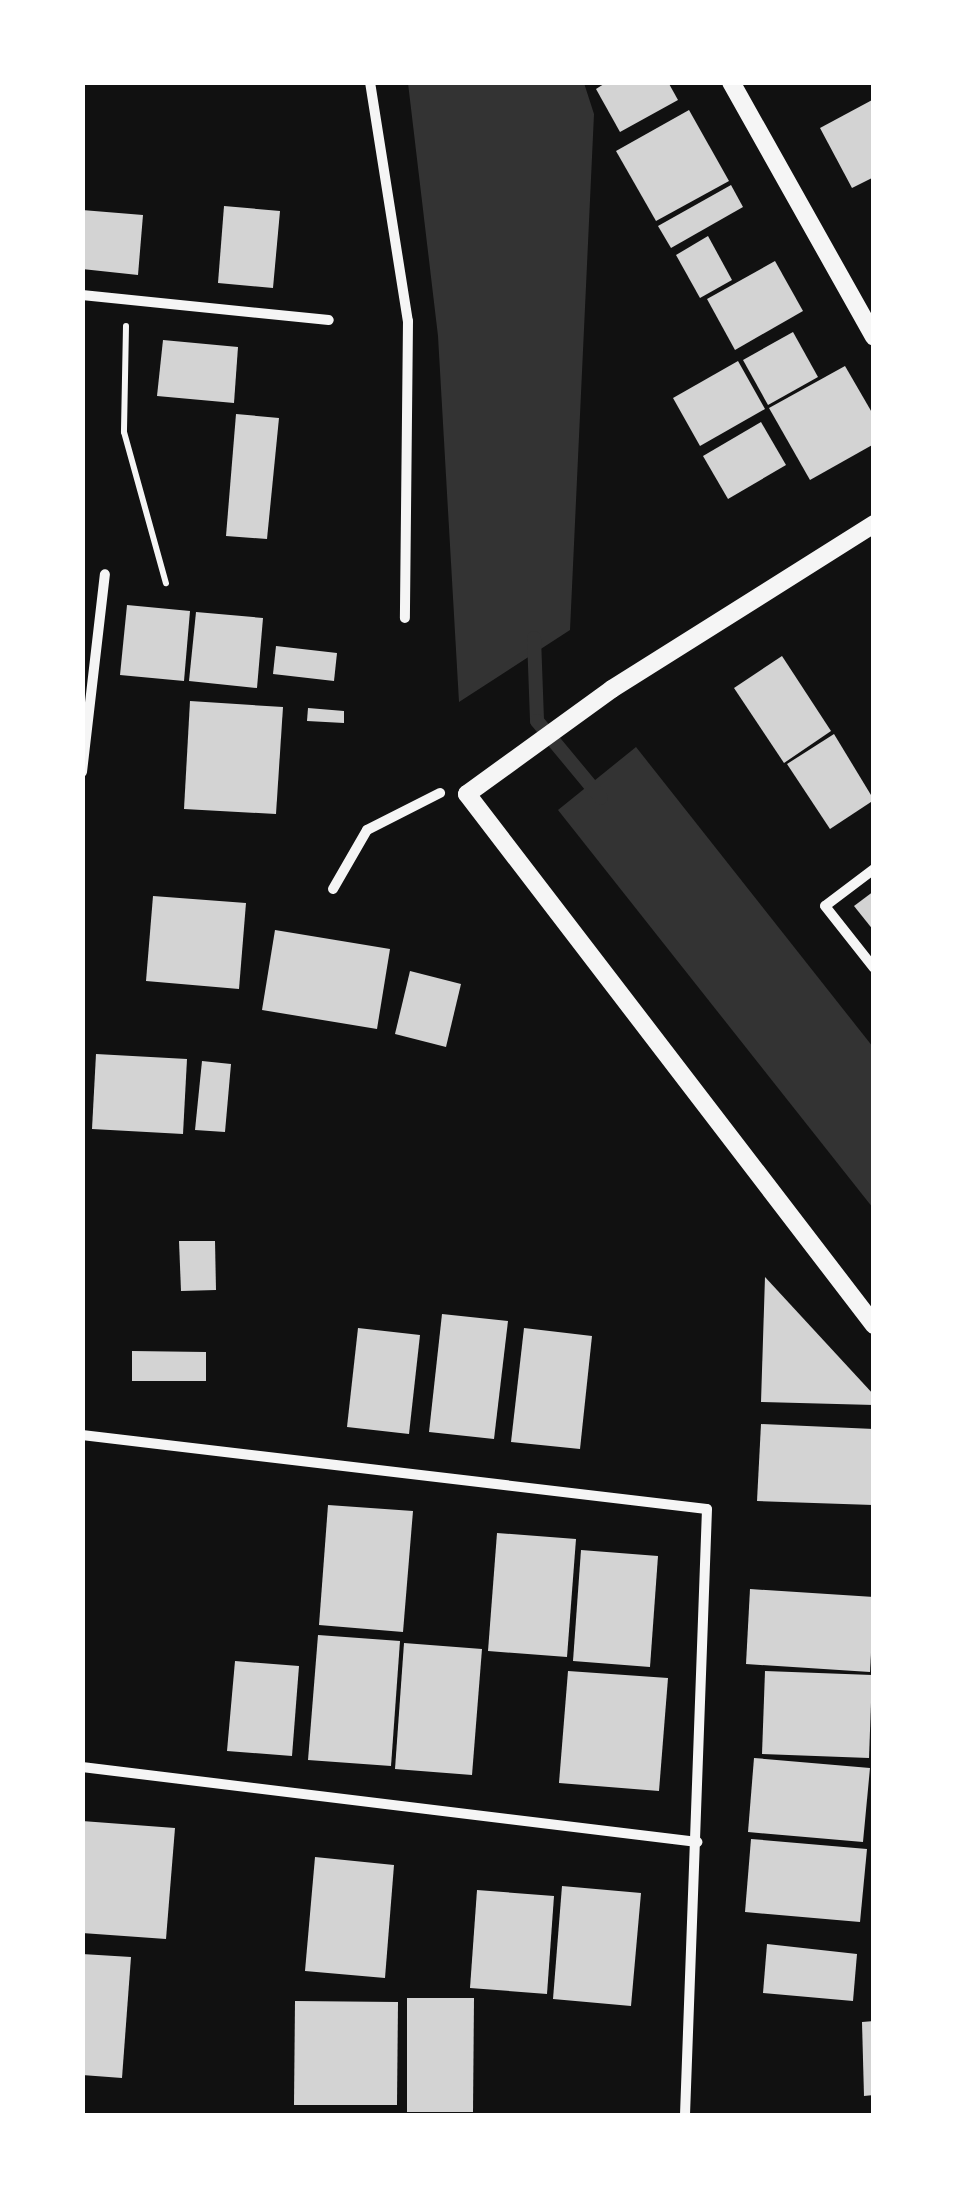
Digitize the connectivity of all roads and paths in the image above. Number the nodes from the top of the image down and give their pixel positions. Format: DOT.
graph roads {
  1 [pos="370,82"];
  2 [pos="731,82"];
  3 [pos="82,295"];
  4 [pos="126,300"];
  5 [pos="329,320"];
  6 [pos="874,337"];
  7 [pos="874,524"];
  8 [pos="104,574"];
  9 [pos="166,584"];
  10 [pos="405,618"];
  11 [pos="82,772"];
  12 [pos="440,793"];
  13 [pos="874,869"];
  14 [pos="333,889"];
  15 [pos="874,968"];
  16 [pos="874,1325"];
  17 [pos="82,1435"];
  18 [pos="82,1767"];
  19 [pos="697,1842"];
  20 [pos="685,2116"];
  1 -- 10 [label="street"];
  2 -- 6 [label="street"];
  3 -- 4 [label="street"];
  4 -- 5 [label="street"];
  4 -- 9 [label="path"];
  7 -- 16 [label="street"];
  8 -- 11 [label="street"];
  12 -- 14 [label="street"];
  13 -- 15 [label="street"];
  17 -- 19 [label="street"];
  18 -- 19 [label="street"];
  19 -- 20 [label="street"];
}
